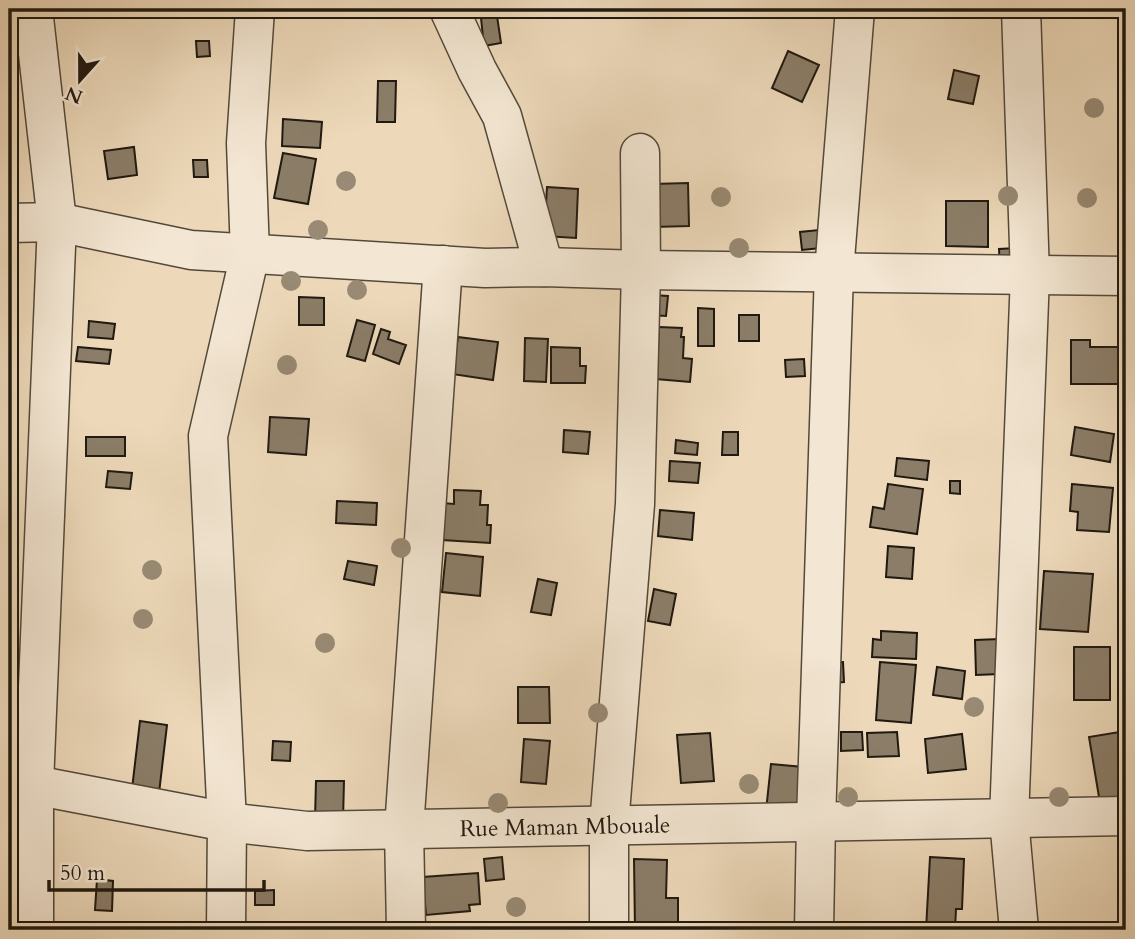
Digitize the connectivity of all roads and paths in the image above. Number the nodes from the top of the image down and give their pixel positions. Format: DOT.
graph roads {
  1 [pos="33,9"];
  2 [pos="255,9"];
  3 [pos="449,9"];
  4 [pos="855,9"];
  5 [pos="1021,9"];
  6 [pos="640,153"];
  7 [pos="57,222"];
  8 [pos="9,223"];
  9 [pos="250,254"];
  10 [pos="443,265"];
  11 [pos="544,267"];
  12 [pos="640,270"];
  13 [pos="834,272"];
  14 [pos="1030,275"];
  15 [pos="1126,276"];
  16 [pos="21,784"];
  17 [pos="1126,816"];
  18 [pos="1009,819"];
  19 [pos="816,821"];
  20 [pos="226,822"];
  21 [pos="609,825"];
  22 [pos="404,829"];
  23 [pos="34,930"];
  24 [pos="226,930"];
  25 [pos="406,930"];
  26 [pos="609,930"];
  27 [pos="814,930"];
  28 [pos="1019,930"];
  1 -- 7 [label="street"];
  2 -- 9 [label="street"];
  3 -- 11 [label="street"];
  4 -- 13 [label="street"];
  5 -- 14 [label="street"];
  6 -- 12 [label="street"];
  7 -- 8 [label="street"];
  7 -- 9 [label="street"];
  7 -- 16 [label="street"];
  9 -- 10 [label="street"];
  9 -- 20 [label="street"];
  10 -- 11 [label="street"];
  10 -- 22 [label="street"];
  11 -- 12 [label="street"];
  12 -- 13 [label="street"];
  12 -- 21 [label="street"];
  13 -- 14 [label="street"];
  13 -- 19 [label="street"];
  14 -- 15 [label="street"];
  14 -- 18 [label="street"];
  16 -- 20 [label="street, Rue Maman Mbouale"];
  16 -- 23 [label="street"];
  17 -- 18 [label="street, Rue Maman Mbouale"];
  18 -- 19 [label="street, Rue Maman Mbouale"];
  18 -- 28 [label="street"];
  19 -- 21 [label="street, Rue Maman Mbouale"];
  19 -- 27 [label="street"];
  20 -- 22 [label="street, Rue Maman Mbouale"];
  20 -- 24 [label="street"];
  21 -- 22 [label="street, Rue Maman Mbouale"];
  21 -- 26 [label="street"];
  22 -- 25 [label="street"];
}
